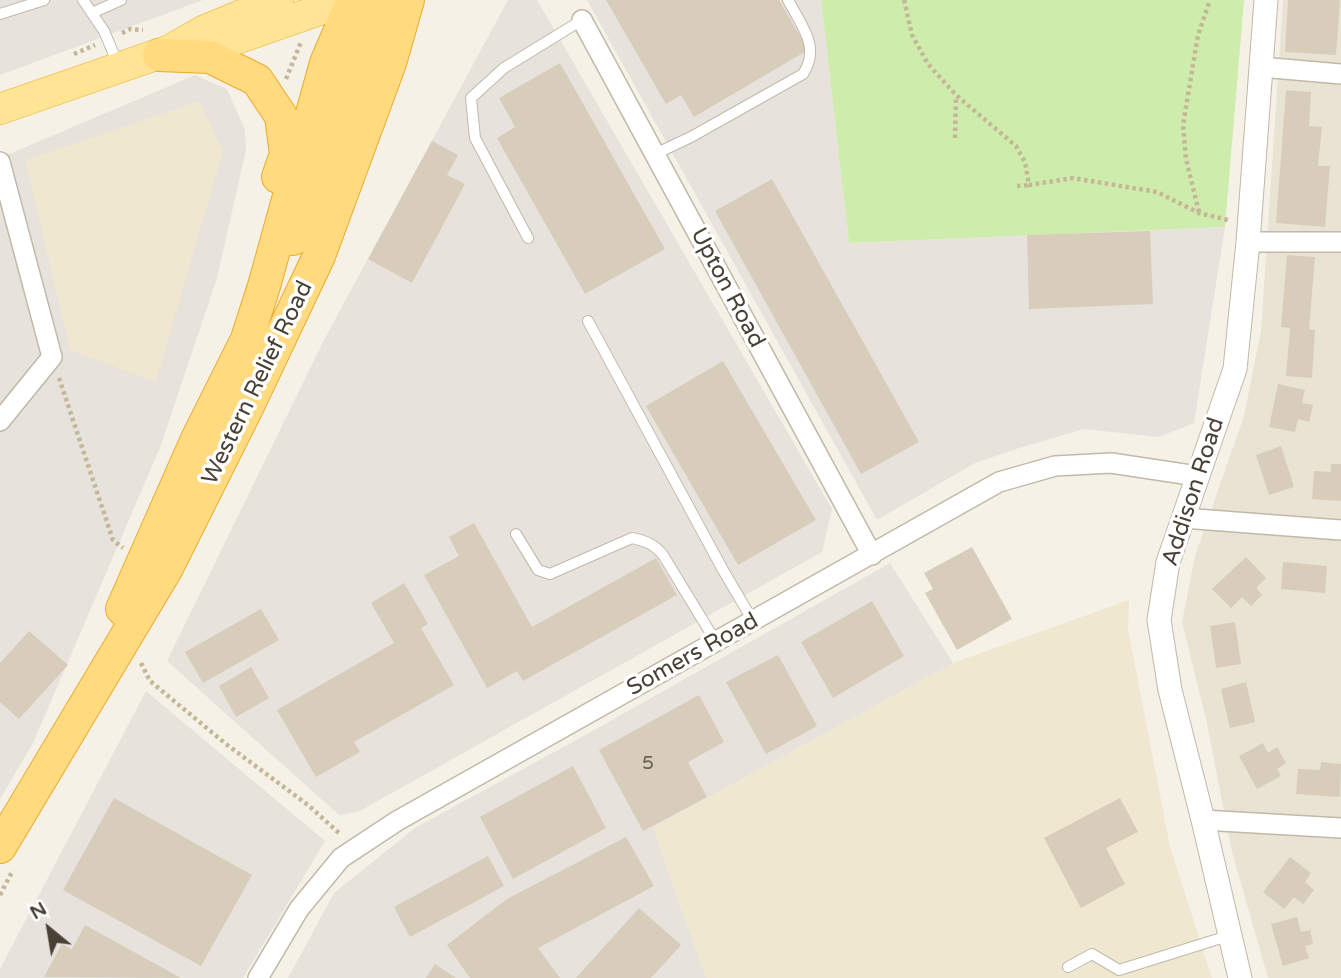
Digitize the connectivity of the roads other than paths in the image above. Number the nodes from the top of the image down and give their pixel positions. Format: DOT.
graph roads {
  1 [pos="44,0"];
  2 [pos="83,0"];
  3 [pos="121,0"];
  4 [pos="278,0"];
  5 [pos="350,0"];
  6 [pos="377,0"];
  7 [pos="408,0"];
  8 [pos="788,0"];
  9 [pos="1266,0"];
  10 [pos="92,13"];
  11 [pos="0,14"];
  12 [pos="582,20"];
  13 [pos="165,52"];
  14 [pos="120,67"];
  15 [pos="1261,67"];
  16 [pos="1341,74"];
  17 [pos="0,109"];
  18 [pos="655,154"];
  19 [pos="0,162"];
  20 [pos="1249,233"];
  21 [pos="528,238"];
  22 [pos="1341,242"];
  23 [pos="588,321"];
  24 [pos="247,339"];
  25 [pos="0,421"];
  26 [pos="1197,476"];
  27 [pos="1183,518"];
  28 [pos="1341,530"];
  29 [pos="516,534"];
  30 [pos="872,555"];
  31 [pos="753,621"];
  32 [pos="716,642"];
  33 [pos="61,746"];
  34 [pos="1203,820"];
  35 [pos="1341,828"];
  36 [pos="8,856"];
  37 [pos="1231,935"];
  38 [pos="1068,967"];
  39 [pos="258,978"];
  40 [pos="1240,978"];
  1 -- 11 [label="lane"];
  2 -- 10 [label="lane"];
  3 -- 10 [label="lane"];
  4 -- 13 [label="main road"];
  5 -- 13 [label="main road"];
  5 -- 24 [label="highway, Western Relief Road"];
  6 -- 24 [label="highway"];
  7 -- 33 [label="highway, Western Relief Road"];
  8 -- 18 [label="lane"];
  9 -- 15 [label="street, Addison Road"];
  10 -- 14 [label="lane"];
  12 -- 18 [label="street, Upton Road"];
  12 -- 21 [label="lane"];
  13 -- 14 [label="main road"];
  13 -- 24 [label="highway"];
  14 -- 17 [label="main road"];
  15 -- 16 [label="street"];
  15 -- 20 [label="street, Addison Road"];
  18 -- 30 [label="street, Upton Road"];
  19 -- 25 [label="street"];
  20 -- 22 [label="street"];
  20 -- 26 [label="street, Addison Road"];
  23 -- 31 [label="lane"];
  24 -- 33 [label="highway, Western Relief Road"];
  26 -- 27 [label="street, Addison Road"];
  26 -- 30 [label="street, Somers Road"];
  27 -- 28 [label="street"];
  27 -- 34 [label="street, Addison Road"];
  29 -- 32 [label="lane"];
  30 -- 31 [label="street, Somers Road"];
  31 -- 32 [label="street, Somers Road"];
  32 -- 39 [label="street, Somers Road"];
  33 -- 36 [label="highway, Western Relief Road"];
  34 -- 35 [label="street"];
  34 -- 37 [label="street, Addison Road"];
  37 -- 38 [label="lane"];
  37 -- 40 [label="street, Addison Road"];
}
